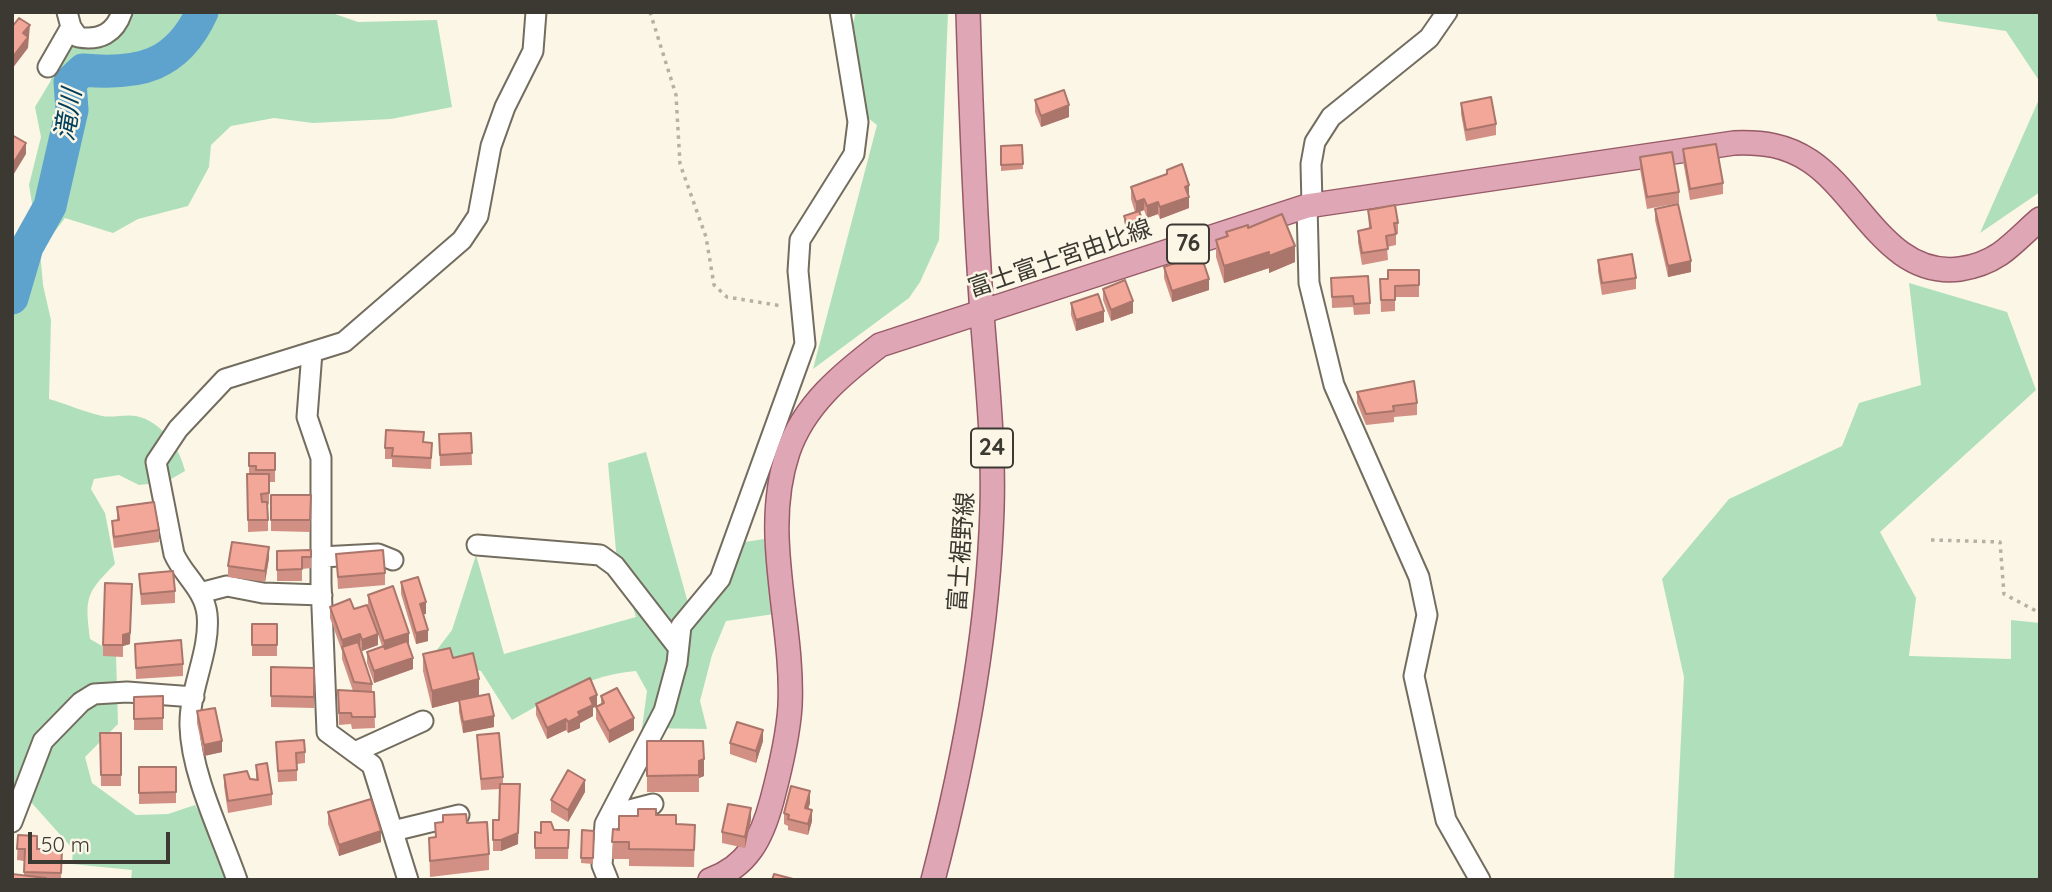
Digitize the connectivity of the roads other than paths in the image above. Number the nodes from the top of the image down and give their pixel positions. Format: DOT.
graph roads {
  1 [pos="122,12"];
  2 [pos="536,12"];
  3 [pos="840,12"];
  4 [pos="968,12"];
  5 [pos="1447,12"];
  6 [pos="69,19"];
  7 [pos="48,67"];
  8 [pos="1309,206"];
  9 [pos="2040,219"];
  10 [pos="982,313"];
  11 [pos="312,352"];
  12 [pos="477,545"];
  13 [pos="321,558"];
  14 [pos="393,560"];
  15 [pos="200,593"];
  16 [pos="321,595"];
  17 [pos="677,646"];
  18 [pos="194,697"];
  19 [pos="423,721"];
  20 [pos="357,751"];
  21 [pos="653,804"];
  22 [pos="458,815"];
  23 [pos="12,822"];
  24 [pos="605,824"];
  25 [pos="393,831"];
  26 [pos="237,880"];
  27 [pos="408,880"];
  28 [pos="608,880"];
  29 [pos="710,880"];
  30 [pos="933,880"];
  31 [pos="1480,880"];
  1 -- 6 [label="street"];
  2 -- 11 [label="street"];
  3 -- 17 [label="street"];
  4 -- 10 [label="main road, 富士裾野線 / 24"];
  5 -- 8 [label="street"];
  6 -- 7 [label="street"];
  8 -- 9 [label="main road, 富士富士宮由比線 / 76"];
  8 -- 10 [label="main road, 富士富士宮由比線 / 76"];
  8 -- 31 [label="street"];
  10 -- 29 [label="main road, 富士富士宮由比線 / 76"];
  10 -- 30 [label="main road, 富士裾野線 / 24"];
  11 -- 13 [label="street"];
  11 -- 15 [label="street"];
  12 -- 17 [label="street"];
  13 -- 14 [label="street"];
  13 -- 16 [label="street"];
  15 -- 16 [label="street"];
  15 -- 18 [label="street"];
  16 -- 20 [label="street"];
  17 -- 24 [label="street"];
  18 -- 23 [label="street"];
  18 -- 26 [label="street"];
  19 -- 20 [label="street"];
  20 -- 25 [label="street"];
  21 -- 24 [label="street"];
  22 -- 25 [label="street"];
  24 -- 28 [label="street"];
  25 -- 27 [label="street"];
}
